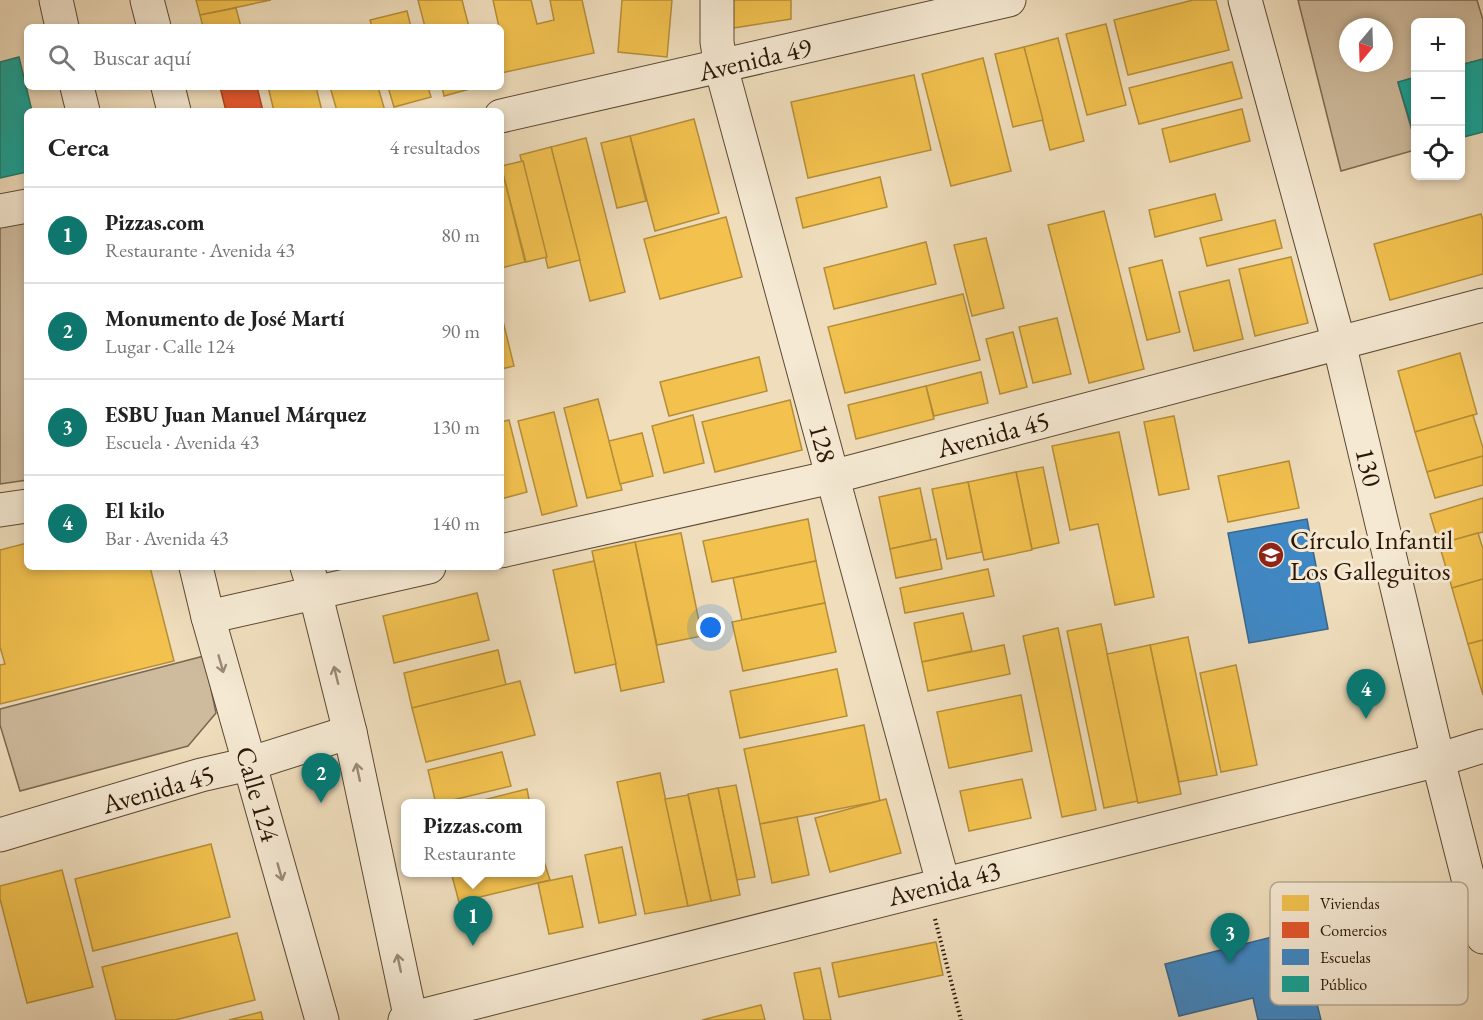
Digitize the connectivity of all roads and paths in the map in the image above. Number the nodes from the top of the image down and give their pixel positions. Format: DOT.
graph roads {
  1 [pos="56,0"];
  2 [pos="147,0"];
  3 [pos="717,0"];
  4 [pos="1009,0"];
  5 [pos="1245,0"];
  6 [pos="61,24"];
  7 [pos="153,24"];
  8 [pos="721,67"];
  9 [pos="78,90"];
  10 [pos="169,90"];
  11 [pos="83,108"];
  12 [pos="173,108"];
  13 [pos="504,115"];
  14 [pos="24,207"];
  15 [pos="0,211"];
  16 [pos="1483,305"];
  17 [pos="1340,343"];
  18 [pos="832,477"];
  19 [pos="24,506"];
  20 [pos="0,510"];
  21 [pos="504,550"];
  22 [pos="197,570"];
  23 [pos="402,570"];
  24 [pos="311,580"];
  25 [pos="208,617"];
  26 [pos="350,732"];
  27 [pos="1483,746"];
  28 [pos="1438,760"];
  29 [pos="249,764"];
  30 [pos="0,835"];
  31 [pos="935,886"];
  32 [pos="1483,938"];
  33 [pos="456,1014"];
  34 [pos="322,1020"];
  35 [pos="409,1020"];
  36 [pos="961,1020"];
  1 -- 6 [label="street"];
  2 -- 7 [label="street"];
  3 -- 8 [label="street, 128"];
  4 -- 8 [label="street, Avenida 49"];
  5 -- 17 [label="street, 130"];
  8 -- 13 [label="street, Avenida 49"];
  8 -- 18 [label="street, 128"];
  9 -- 11 [label="street"];
  10 -- 12 [label="street"];
  14 -- 15 [label="street"];
  16 -- 17 [label="street, Avenida 45"];
  17 -- 18 [label="street, Avenida 45"];
  17 -- 28 [label="street, 130"];
  18 -- 21 [label="street, Avenida 45"];
  18 -- 31 [label="street, 128"];
  19 -- 20 [label="street"];
  22 -- 25 [label="street, Calle 124"];
  23 -- 24 [label="street"];
  24 -- 25 [label="street"];
  26 -- 24 [label="street, one-way"];
  25 -- 29 [label="street, Calle 124, one-way"];
  26 -- 29 [label="street, Avenida 45"];
  35 -- 26 [label="street, one-way"];
  27 -- 28 [label="street, Avenida 43"];
  28 -- 31 [label="street, Avenida 43"];
  28 -- 32 [label="street, 130"];
  29 -- 30 [label="street, Avenida 45"];
  29 -- 34 [label="street, Calle 124, one-way"];
  31 -- 33 [label="street, Avenida 43"];
  31 -- 36 [label="path"];
  33 -- 35 [label="street, Avenida 43"];
}
